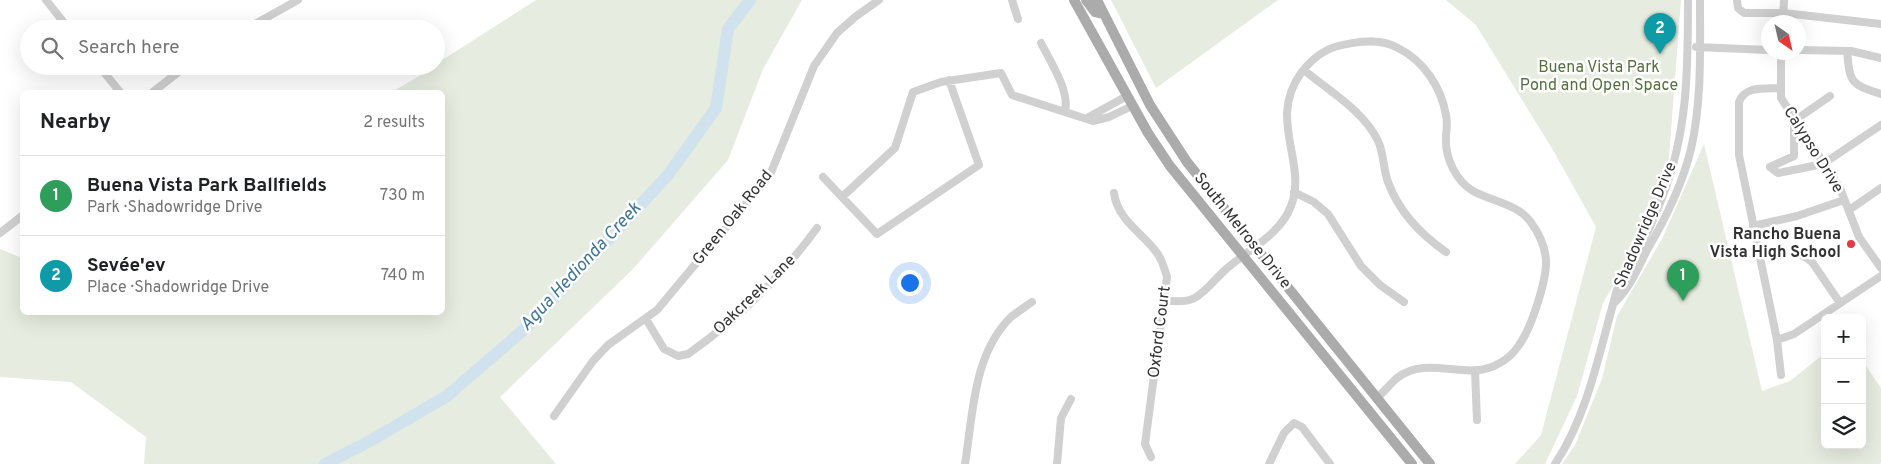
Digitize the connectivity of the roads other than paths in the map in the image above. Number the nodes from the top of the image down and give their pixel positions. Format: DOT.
graph roads {
  1 [pos="46,0"];
  2 [pos="298,0"];
  3 [pos="879,0"];
  4 [pos="1012,0"];
  5 [pos="1074,0"];
  6 [pos="1086,0"];
  7 [pos="1097,0"];
  8 [pos="1688,0"];
  9 [pos="1700,0"];
  10 [pos="1737,0"];
  11 [pos="1784,0"];
  12 [pos="1784,13"];
  13 [pos="1104,14"];
  14 [pos="1018,19"];
  15 [pos="62,20"];
  16 [pos="262,20"];
  17 [pos="1881,24"];
  18 [pos="1041,43"];
  19 [pos="1689,47"];
  20 [pos="1700,47"];
  21 [pos="1761,50"];
  22 [pos="1806,50"];
  23 [pos="1847,51"];
  24 [pos="1881,58"];
  25 [pos="1781,60"];
  26 [pos="1304,70"];
  27 [pos="106,75"];
  28 [pos="175,75"];
  29 [pos="949,80"];
  30 [pos="1781,88"];
  31 [pos="118,90"];
  32 [pos="156,90"];
  33 [pos="1881,94"];
  34 [pos="1830,96"];
  35 [pos="1130,101"];
  36 [pos="1065,111"];
  37 [pos="1794,121"];
  38 [pos="1881,125"];
  39 [pos="1823,164"];
  40 [pos="823,177"];
  41 [pos="1881,188"];
  42 [pos="1294,192"];
  43 [pos="1114,193"];
  44 [pos="842,197"];
  45 [pos="1844,200"];
  46 [pos="1849,210"];
  47 [pos="20,218"];
  48 [pos="1753,226"];
  49 [pos="817,228"];
  50 [pos="0,234"];
  51 [pos="1255,247"];
  52 [pos="1796,251"];
  53 [pos="1446,252"];
  54 [pos="1243,257"];
  55 [pos="1881,268"];
  56 [pos="1881,276"];
  57 [pos="1164,300"];
  58 [pos="1032,302"];
  59 [pos="1404,302"];
  60 [pos="1615,302"];
  61 [pos="1840,303"];
  62 [pos="646,319"];
  63 [pos="1777,340"];
  64 [pos="1475,371"];
  65 [pos="1781,375"];
  66 [pos="1378,398"];
  67 [pos="1071,399"];
  68 [pos="554,416"];
  69 [pos="1477,420"];
  70 [pos="1151,457"];
  71 [pos="965,464"];
  72 [pos="1057,464"];
  73 [pos="1269,464"];
  74 [pos="1330,464"];
  75 [pos="1412,464"];
  76 [pos="1430,464"];
  77 [pos="1554,464"];
  1 -- 15 [label="street"];
  2 -- 16 [label="street"];
  3 -- 62 [label="street, Green Oak Road"];
  4 -- 14 [label="street"];
  5 -- 35 [label="main road, South Melrose Drive"];
  6 -- 13 [label="main road"];
  7 -- 13 [label="main road, South Melrose Drive"];
  8 -- 19 [label="street, Shadowridge Drive"];
  9 -- 20 [label="street, Shadowridge Drive"];
  10 -- 12 [label="street"];
  11 -- 12 [label="street"];
  12 -- 17 [label="street"];
  13 -- 51 [label="main road, South Melrose Drive"];
  18 -- 36 [label="street"];
  19 -- 20 [label="street"];
  19 -- 60 [label="street, Shadowridge Drive"];
  20 -- 21 [label="street"];
  20 -- 60 [label="street, Shadowridge Drive"];
  22 -- 23 [label="street"];
  23 -- 24 [label="street"];
  23 -- 33 [label="street"];
  25 -- 30 [label="street, Calypso Drive"];
  26 -- 42 [label="street"];
  26 -- 53 [label="street"];
  26 -- 64 [label="street"];
  27 -- 31 [label="street"];
  28 -- 32 [label="street"];
  29 -- 36 [label="street"];
  29 -- 44 [label="street"];
  29 -- 44 [label="street"];
  30 -- 37 [label="street, Calypso Drive"];
  30 -- 48 [label="street"];
  34 -- 37 [label="street"];
  35 -- 36 [label="street"];
  35 -- 54 [label="main road, South Melrose Drive"];
  37 -- 39 [label="street, Calypso Drive"];
  37 -- 39 [label="street"];
  38 -- 39 [label="street"];
  39 -- 45 [label="street, Calypso Drive"];
  40 -- 44 [label="street"];
  41 -- 46 [label="street"];
  42 -- 51 [label="street"];
  42 -- 59 [label="street"];
  43 -- 57 [label="street, Oxford Court"];
  45 -- 46 [label="street, Calypso Drive"];
  45 -- 48 [label="street"];
  46 -- 55 [label="street, Calypso Drive"];
  47 -- 50 [label="street"];
  48 -- 63 [label="street"];
  49 -- 62 [label="street, Oakcreek Lane"];
  51 -- 54 [label="street"];
  51 -- 66 [label="main road, South Melrose Drive"];
  52 -- 61 [label="street"];
  54 -- 57 [label="street"];
  54 -- 75 [label="main road, South Melrose Drive"];
  56 -- 61 [label="street"];
  57 -- 70 [label="street, Oxford Court"];
  58 -- 71 [label="street"];
  60 -- 77 [label="street, Shadowridge Drive"];
  61 -- 63 [label="street"];
  62 -- 68 [label="street, Green Oak Road"];
  63 -- 65 [label="street"];
  64 -- 66 [label="street"];
  64 -- 69 [label="street"];
  66 -- 76 [label="main road, South Melrose Drive"];
  67 -- 72 [label="street"];
  73 -- 74 [label="street"];
}
